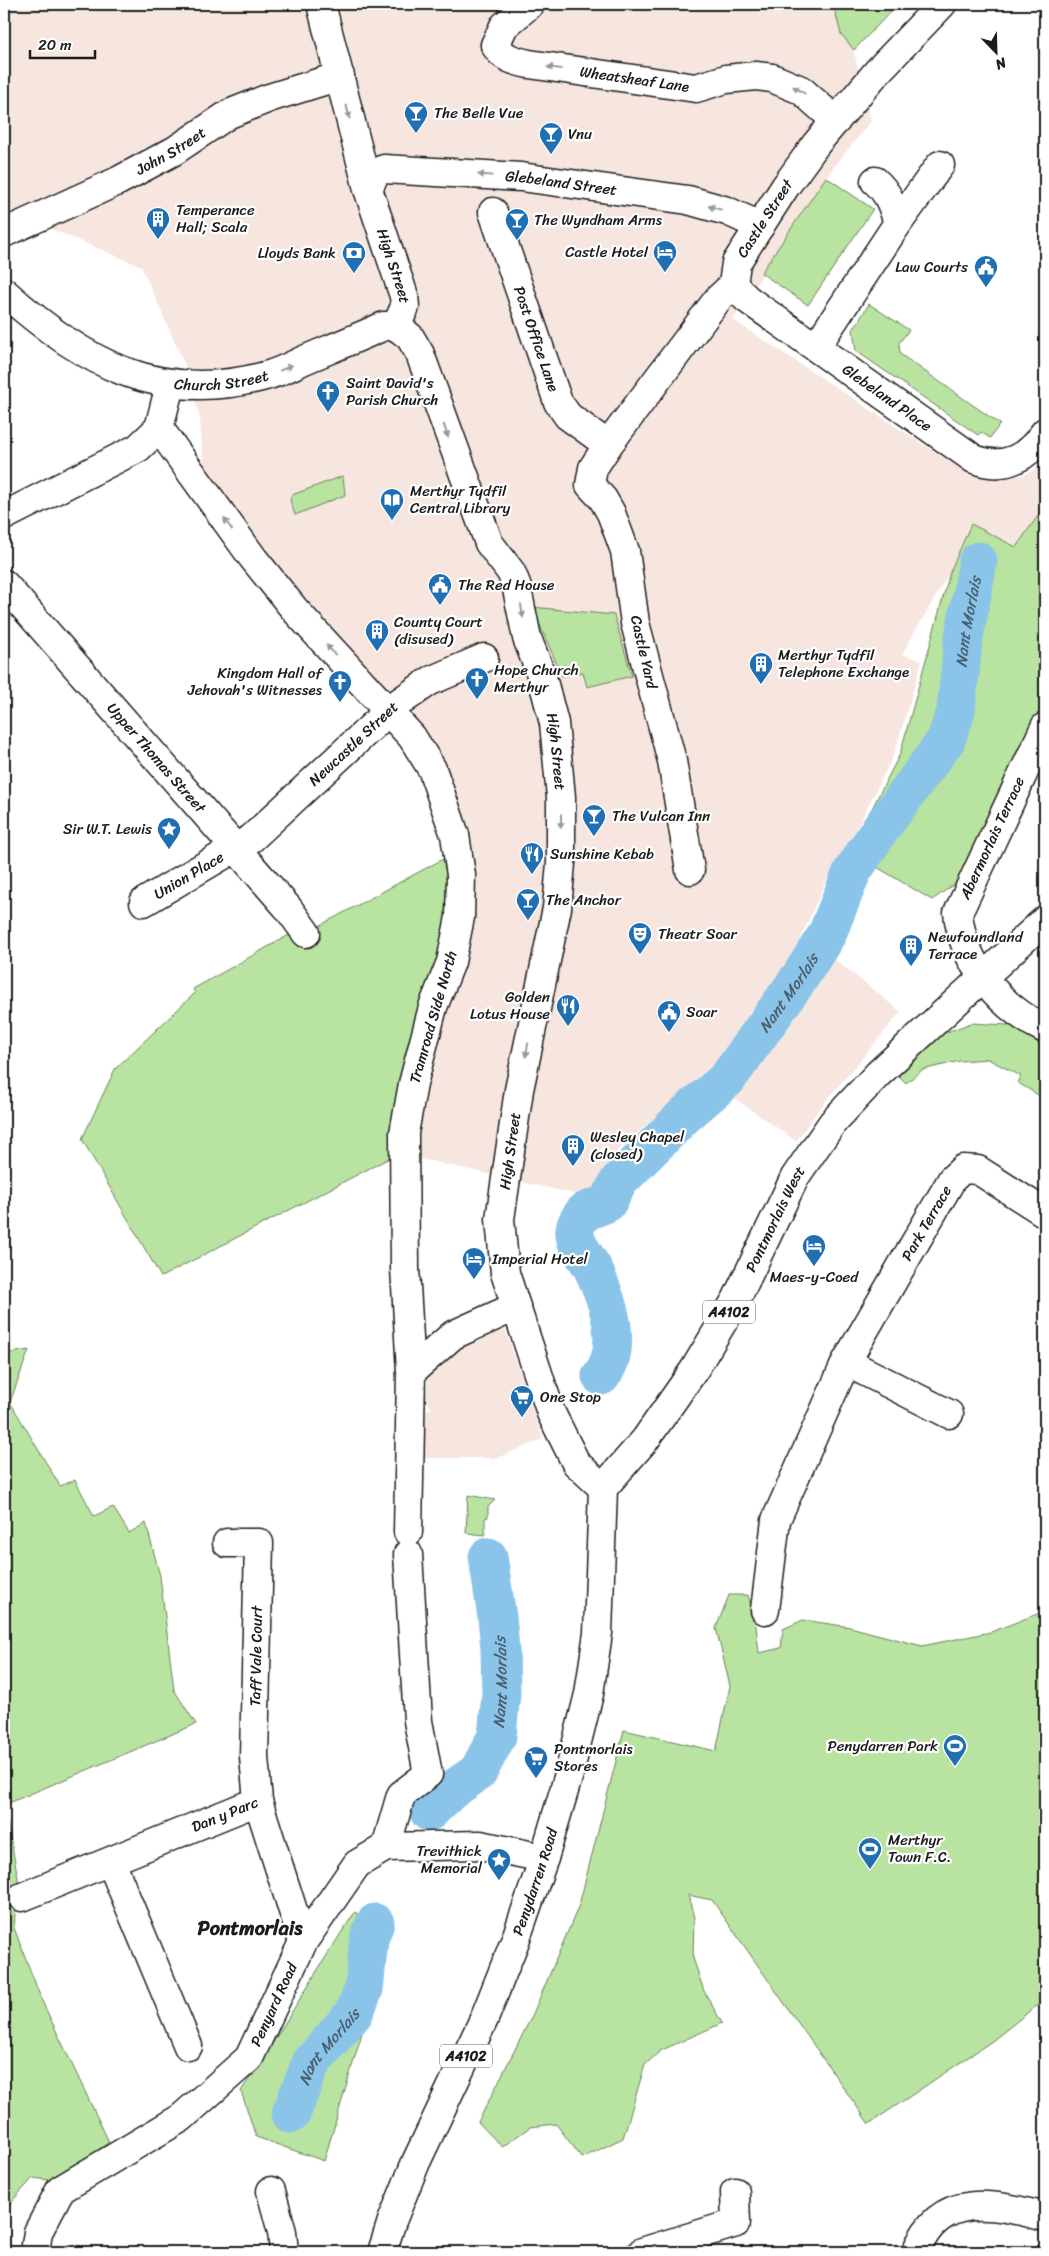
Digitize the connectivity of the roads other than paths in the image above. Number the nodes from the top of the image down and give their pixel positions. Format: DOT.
graph roads {
  1 [pos="942,4"];
  2 [pos="327,7"];
  3 [pos="524,9"];
  4 [pos="340,76"];
  5 [pos="836,121"];
  6 [pos="940,165"];
  7 [pos="875,181"];
  8 [pos="368,189"];
  9 [pos="493,212"];
  10 [pos="898,223"];
  11 [pos="760,226"];
  12 [pos="4,232"];
  13 [pos="733,284"];
  14 [pos="4,292"];
  15 [pos="396,326"];
  16 [pos="816,347"];
  17 [pos="170,385"];
  18 [pos="159,428"];
  19 [pos="1045,432"];
  20 [pos="608,445"];
  21 [pos="4,516"];
  22 [pos="4,584"];
  23 [pos="484,658"];
  24 [pos="388,711"];
  25 [pos="1045,727"];
  26 [pos="235,847"];
  27 [pos="690,870"];
  28 [pos="144,902"];
  29 [pos="1045,920"];
  30 [pos="306,933"];
  31 [pos="983,980"];
  32 [pos="1045,1029"];
  33 [pos="1045,1212"];
  34 [pos="516,1307"];
  35 [pos="846,1362"];
  36 [pos="411,1372"];
  37 [pos="949,1414"];
  38 [pos="603,1488"];
  39 [pos="227,1542"];
  40 [pos="765,1610"];
  41 [pos="258,1801"];
  42 [pos="386,1847"];
  43 [pos="544,1858"];
  44 [pos="111,1862"];
  45 [pos="22,1897"];
  46 [pos="303,1942"];
  47 [pos="188,2046"];
  48 [pos="272,2191"];
  49 [pos="735,2192"];
  50 [pos="1045,2217"];
  51 [pos="35,2252"];
  52 [pos="284,2252"];
  53 [pos="382,2252"];
  54 [pos="642,2252"];
  55 [pos="916,2252"];
  1 -- 5 [label="street, Castle Street"];
  2 -- 4 [label="street, High Street"];
  5 -- 3 [label="street, Wheatsheaf Lane, one-way"];
  4 -- 8 [label="street, High Street, one-way"];
  4 -- 12 [label="street, John Street"];
  5 -- 11 [label="street, Castle Street"];
  6 -- 10 [label="street"];
  7 -- 10 [label="street"];
  11 -- 8 [label="street, Glebeland Street, one-way"];
  8 -- 15 [label="street, High Street"];
  9 -- 20 [label="street, Post Office Lane"];
  10 -- 16 [label="street"];
  11 -- 13 [label="street, Castle Street"];
  13 -- 16 [label="street, Glebeland Place"];
  13 -- 20 [label="street"];
  14 -- 17 [label="street"];
  17 -- 15 [label="street, Church Street, one-way"];
  15 -- 34 [label="street, High Street, one-way"];
  16 -- 19 [label="street, Glebeland Place"];
  17 -- 18 [label="street, Church Street"];
  18 -- 21 [label="street"];
  24 -- 18 [label="street, Tramroad Side North, one-way"];
  20 -- 27 [label="street, Castle Yard"];
  22 -- 26 [label="street, Upper Thomas Street"];
  23 -- 24 [label="street, Newcastle Street"];
  24 -- 26 [label="street, Newcastle Street"];
  24 -- 36 [label="street, Tramroad Side North"];
  25 -- 31 [label="street, Abermorlais Terrace"];
  26 -- 28 [label="street, Union Place"];
  26 -- 30 [label="street, Upper Thomas Street"];
  29 -- 31 [label="street, A4102"];
  31 -- 32 [label="street"];
  31 -- 38 [label="street, Pontmorlais West / A4102"];
  33 -- 35 [label="street, Park Terrace"];
  34 -- 36 [label="street"];
  34 -- 38 [label="street, High Street"];
  35 -- 37 [label="street"];
  35 -- 40 [label="street, Park Terrace"];
  36 -- 42 [label="street, Tramroad Side North"];
  38 -- 43 [label="street, Penydarren Road / A4102"];
  39 -- 41 [label="street, Taff Vale Court"];
  41 -- 44 [label="street, Dan y Parc"];
  41 -- 46 [label="street, Dan y Parc"];
  42 -- 43 [label="street, Penyard Road"];
  42 -- 46 [label="street, Penyard Road"];
  43 -- 53 [label="street, Penydarren Road / A4102"];
  44 -- 45 [label="street, Dan y Parc"];
  44 -- 47 [label="street"];
  46 -- 51 [label="street, Penyard Road"];
  48 -- 52 [label="street"];
  49 -- 54 [label="street"];
  50 -- 55 [label="street"];
}
